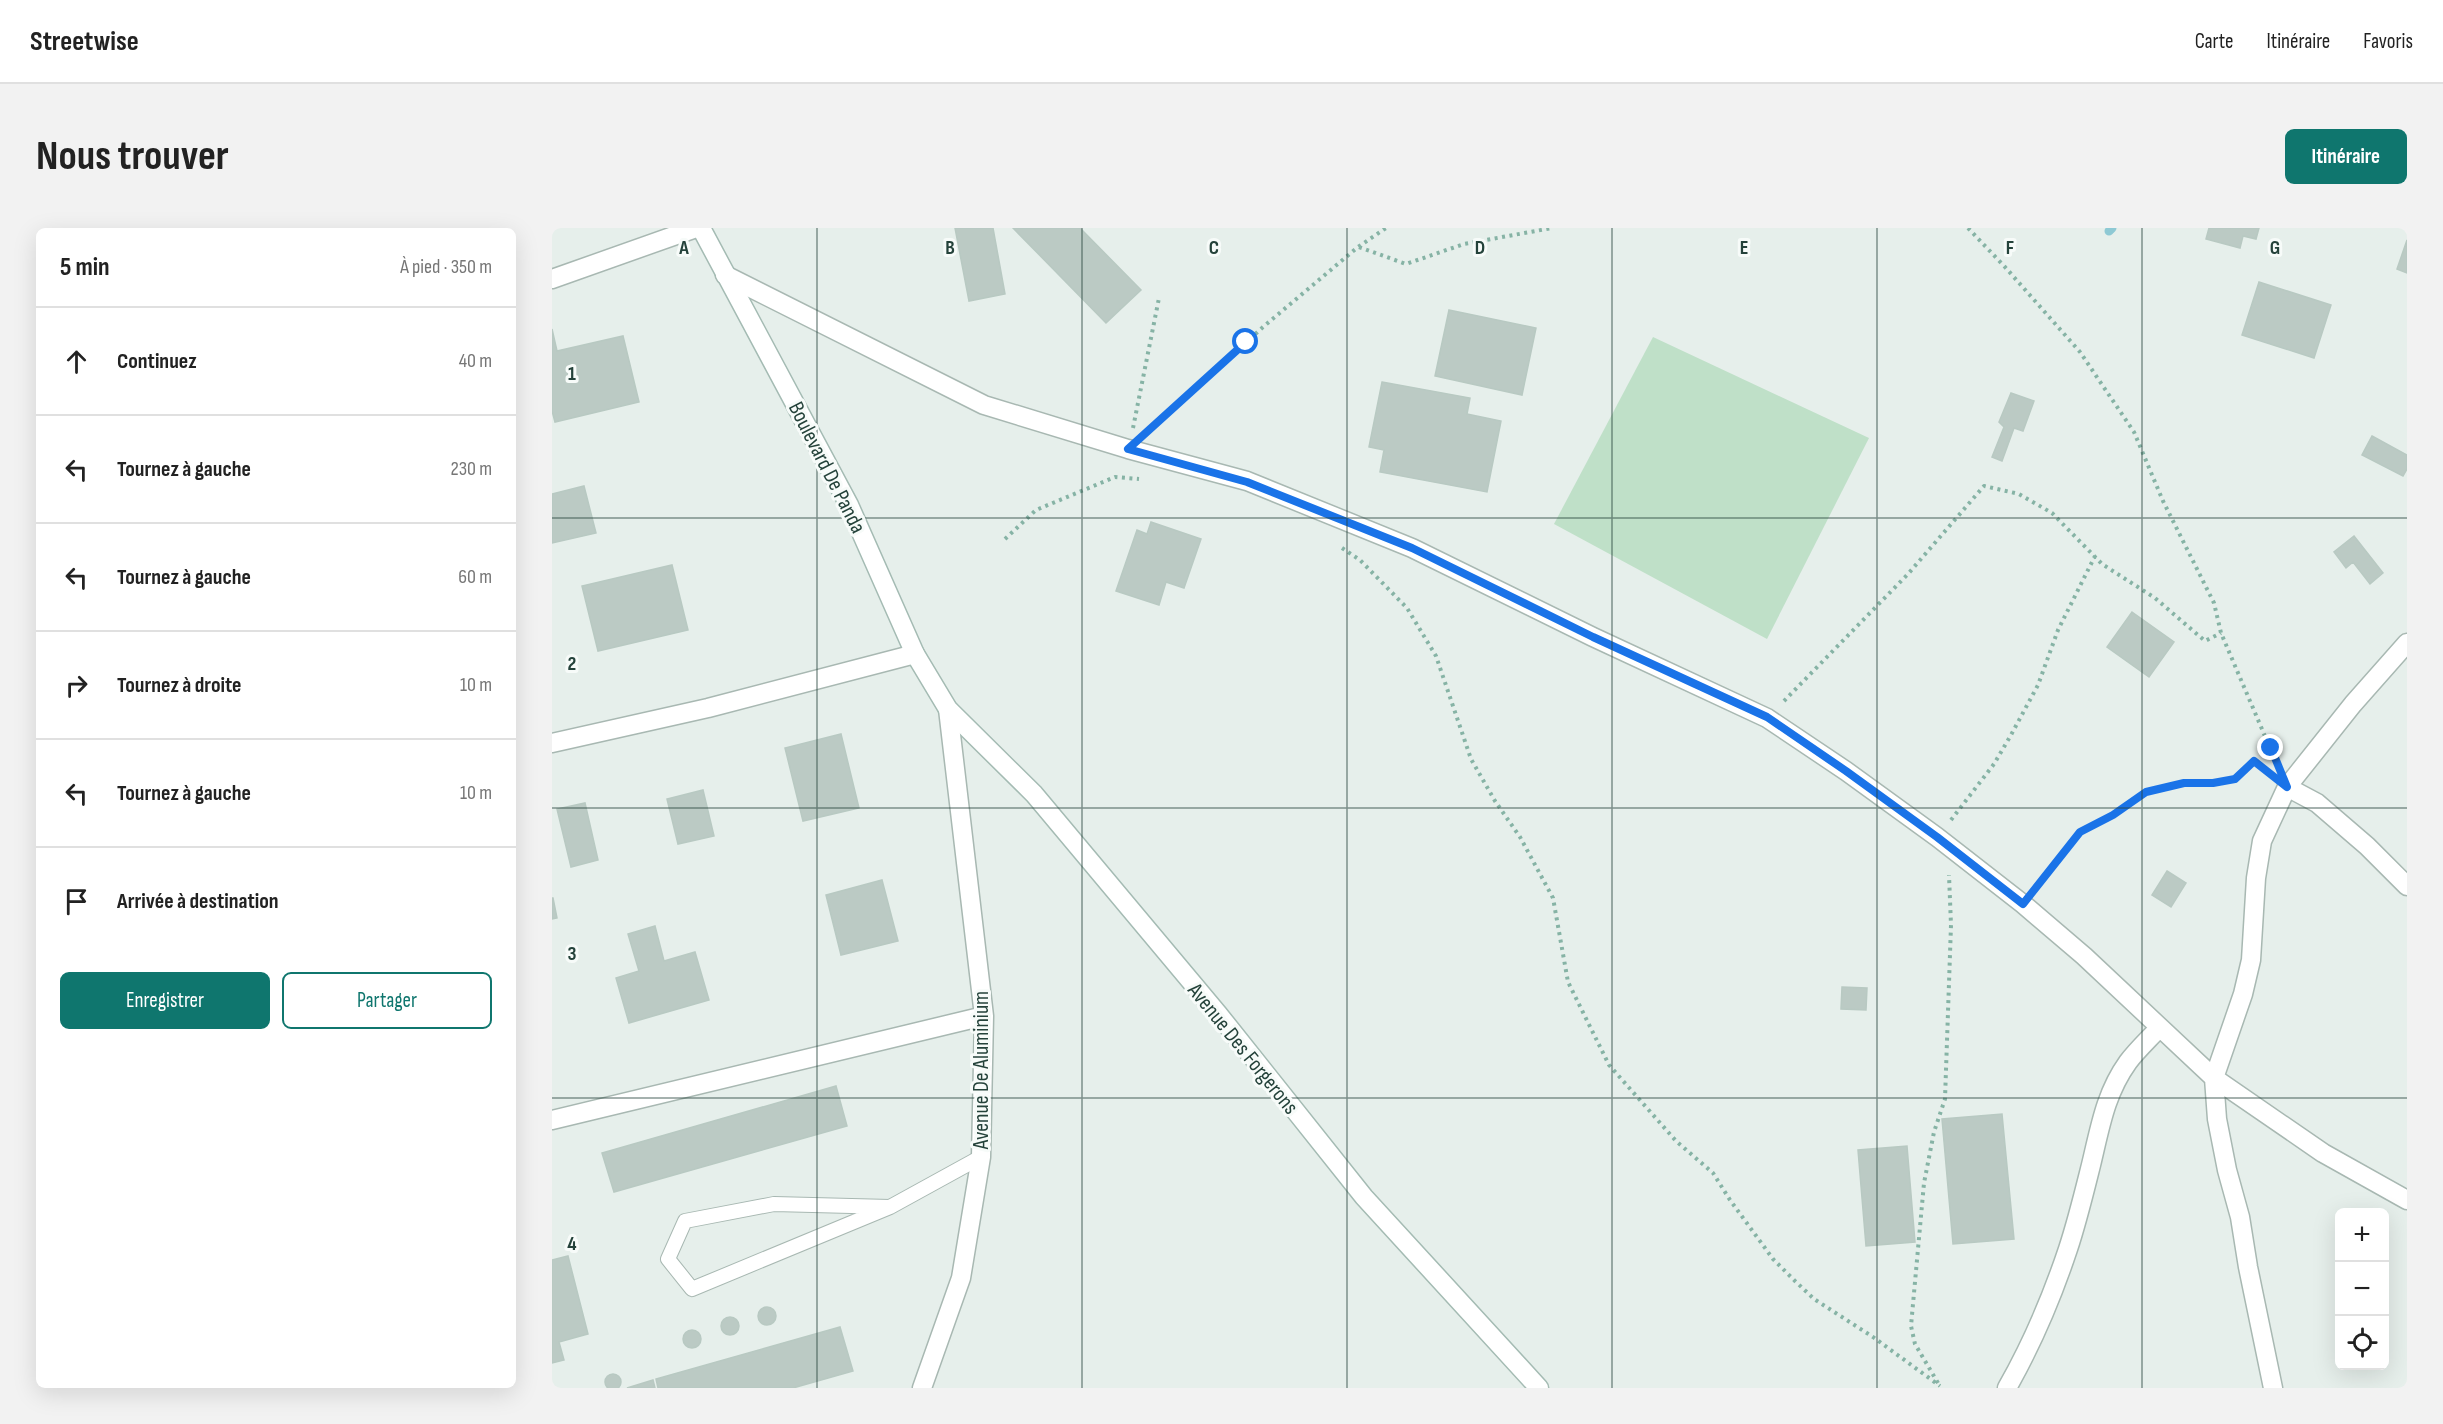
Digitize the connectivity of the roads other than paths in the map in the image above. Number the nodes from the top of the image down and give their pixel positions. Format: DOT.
graph roads {
  1 [pos="696,228"];
  2 [pos="701,228"];
  3 [pos="725,275"];
  4 [pos="552,279"];
  5 [pos="2407,643"];
  6 [pos="915,654"];
  7 [pos="948,709"];
  8 [pos="552,743"];
  9 [pos="2287,787"];
  10 [pos="2407,886"];
  11 [pos="984,1016"];
  12 [pos="2159,1028"];
  13 [pos="2214,1078"];
  14 [pos="552,1120"];
  15 [pos="981,1157"];
  16 [pos="2407,1200"];
  17 [pos="890,1207"];
  18 [pos="922,1388"];
  19 [pos="1539,1388"];
  20 [pos="2007,1388"];
  21 [pos="2273,1388"];
  1 -- 4 [label="street"];
  2 -- 3 [label="street, Boulevard De Panda"];
  3 -- 6 [label="street, Boulevard De Panda"];
  3 -- 12 [label="street"];
  5 -- 9 [label="street"];
  6 -- 7 [label="street, Boulevard De Panda"];
  6 -- 8 [label="street"];
  7 -- 11 [label="street, Avenue De Aluminium"];
  7 -- 19 [label="street, Avenue Des Forgerons"];
  9 -- 10 [label="street"];
  9 -- 13 [label="street"];
  11 -- 14 [label="street"];
  11 -- 15 [label="street, Avenue De Aluminium"];
  12 -- 13 [label="street"];
  12 -- 20 [label="street"];
  13 -- 16 [label="street"];
  13 -- 21 [label="street"];
  15 -- 17 [label="lane"];
  15 -- 18 [label="street, Avenue De Aluminium"];
  17 -- 17 [label="lane"];
}
